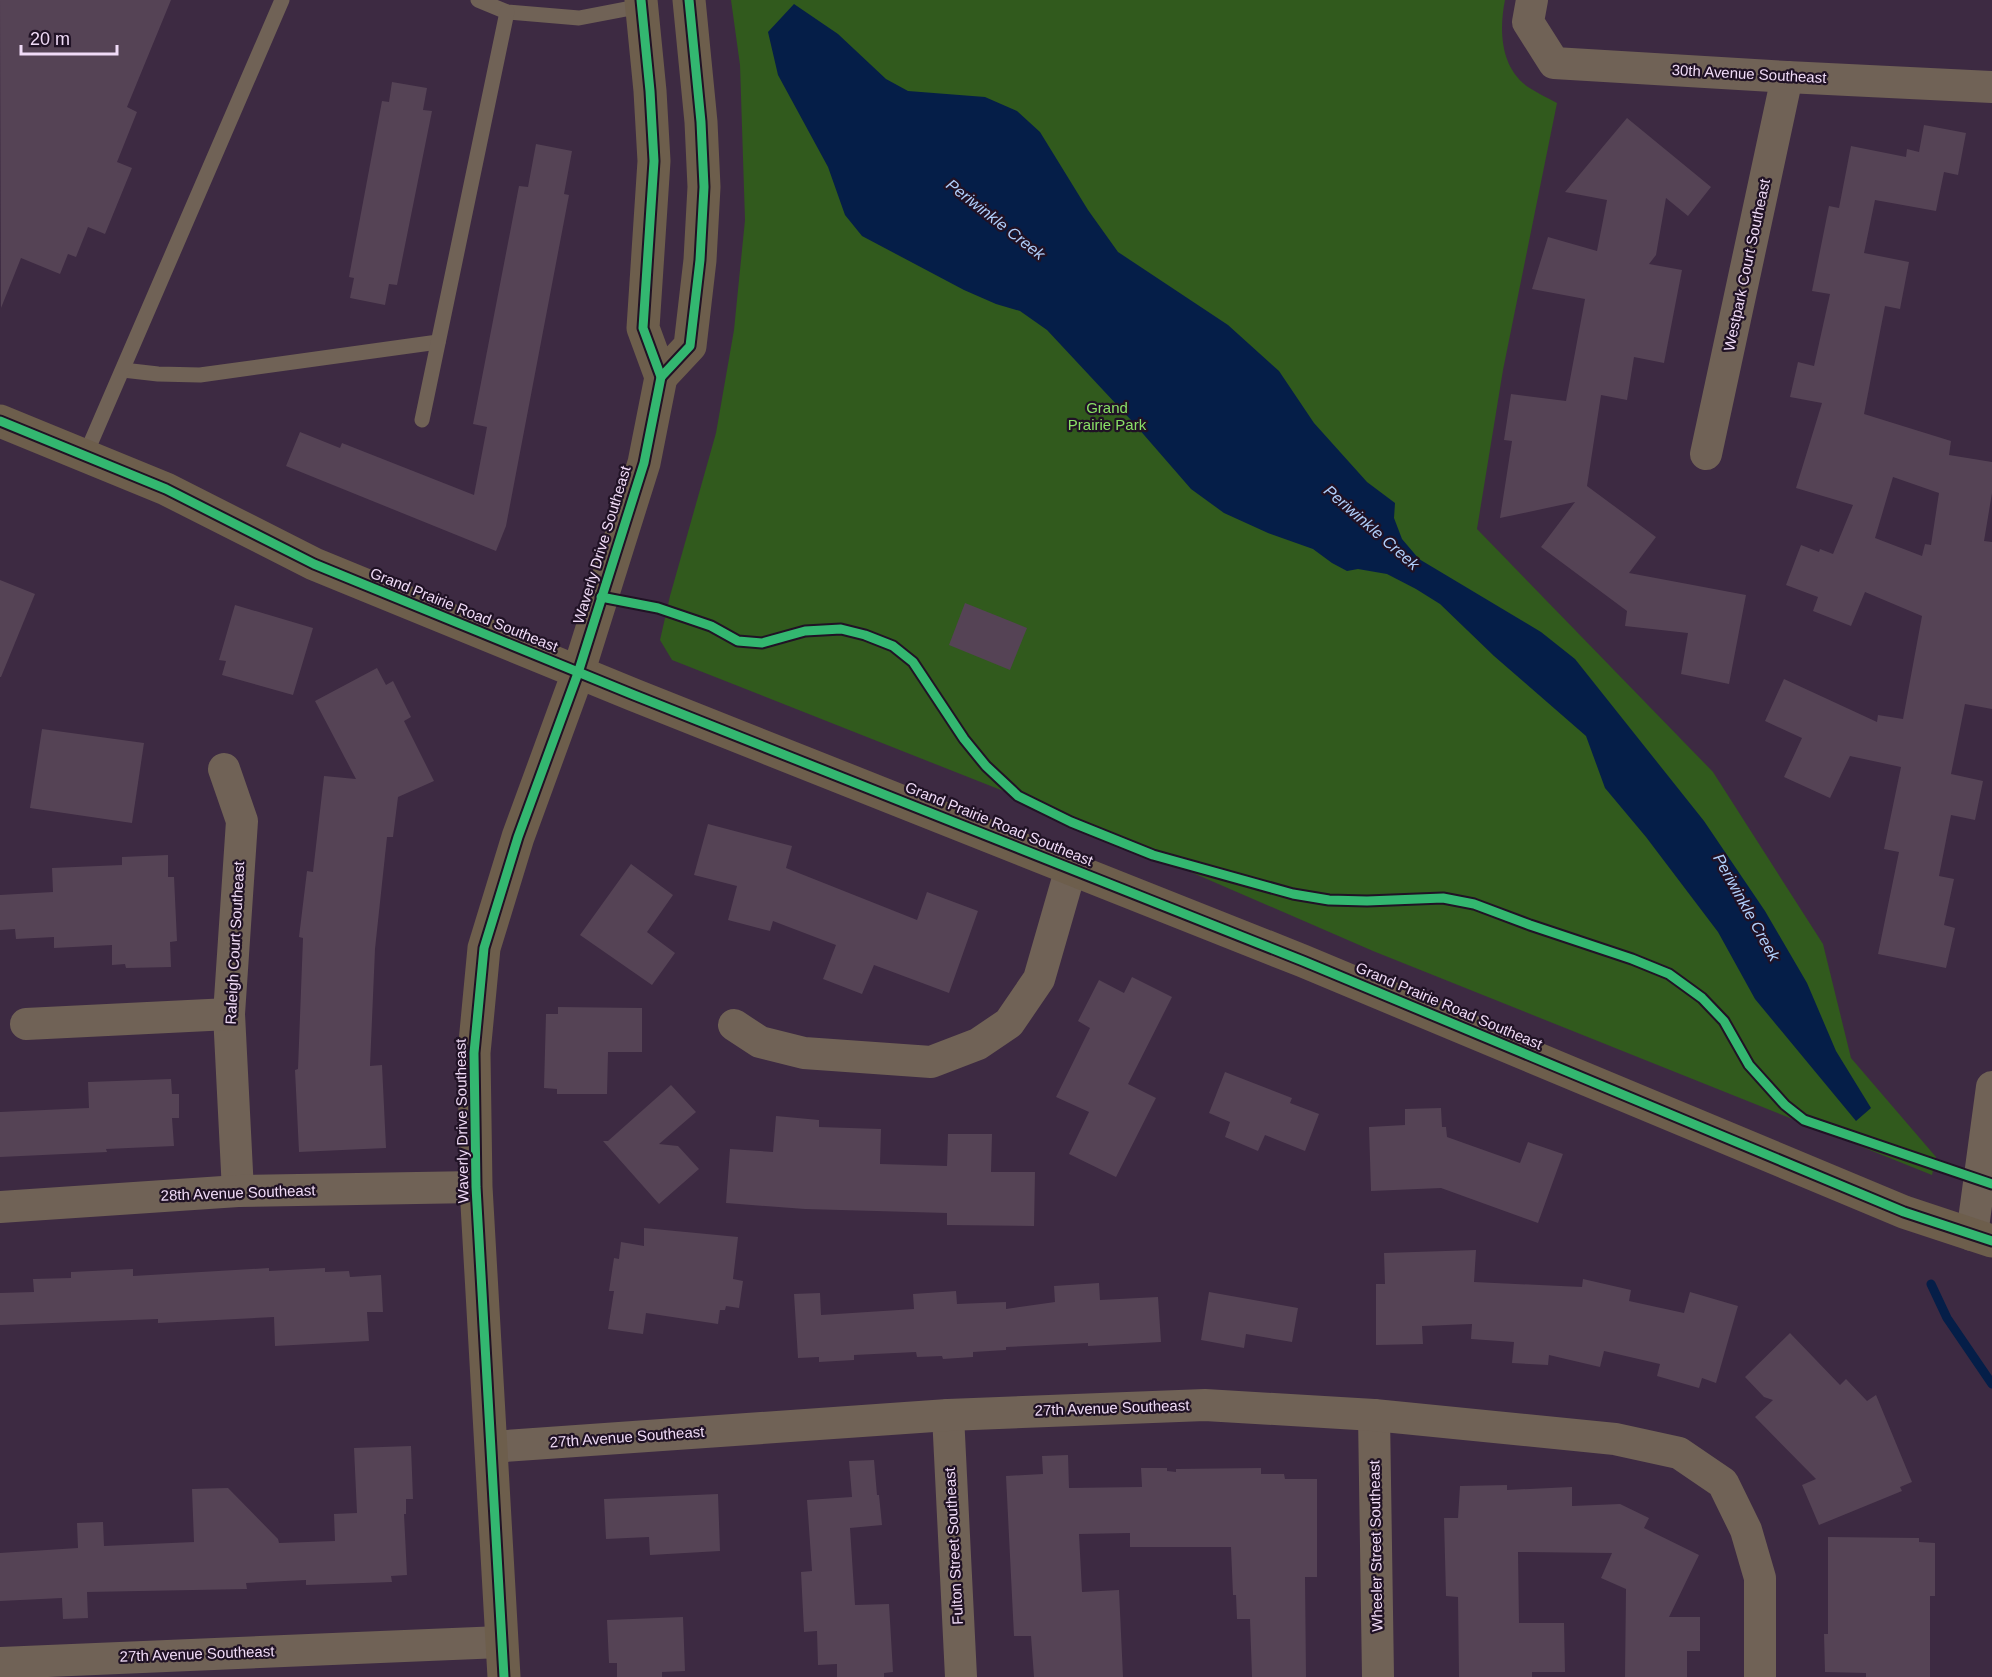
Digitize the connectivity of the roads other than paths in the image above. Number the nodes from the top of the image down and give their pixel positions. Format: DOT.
graph roads {
  1 [pos="282,0"];
  2 [pos="478,0"];
  3 [pos="689,0"];
  4 [pos="642,3"];
  5 [pos="1530,11"];
  6 [pos="507,12"];
  7 [pos="1787,77"];
  8 [pos="1992,87"];
  9 [pos="438,342"];
  10 [pos="123,370"];
  11 [pos="661,376"];
  12 [pos="422,420"];
  13 [pos="0,421"];
  14 [pos="1706,454"];
  15 [pos="85,456"];
  16 [pos="578,673"];
  17 [pos="224,769"];
  18 [pos="1071,868"];
  19 [pos="229,1014"];
  20 [pos="26,1024"];
  21 [pos="734,1025"];
  22 [pos="1992,1088"];
  23 [pos="476,1187"];
  24 [pos="238,1191"];
  25 [pos="0,1207"];
  26 [pos="1982,1238"];
  27 [pos="948,1415"];
  28 [pos="1374,1415"];
  29 [pos="491,1447"];
  30 [pos="501,1642"];
  31 [pos="0,1663"];
  32 [pos="504,1677"];
  33 [pos="961,1677"];
  34 [pos="1378,1677"];
  35 [pos="1760,1677"];
  1 -- 10 [label="lane"];
  2 -- 6 [label="lane"];
  3 -- 11 [label="main road"];
  4 -- 6 [label="lane"];
  4 -- 11 [label="main road"];
  5 -- 7 [label="street, 30th Avenue Southeast"];
  6 -- 9 [label="lane"];
  7 -- 8 [label="street, 30th Avenue Southeast"];
  7 -- 14 [label="street, Westpark Court Southeast"];
  9 -- 10 [label="lane"];
  9 -- 12 [label="lane"];
  10 -- 15 [label="lane"];
  11 -- 16 [label="main road, Waverly Drive Southeast"];
  13 -- 15 [label="main road, Grand Prairie Road Southeast"];
  15 -- 16 [label="main road, Grand Prairie Road Southeast"];
  16 -- 18 [label="main road, Grand Prairie Road Southeast"];
  16 -- 23 [label="main road, Waverly Drive Southeast"];
  17 -- 19 [label="street, Raleigh Court Southeast"];
  18 -- 21 [label="street"];
  18 -- 26 [label="main road, Grand Prairie Road Southeast"];
  19 -- 20 [label="street"];
  19 -- 24 [label="street, Raleigh Court Southeast"];
  22 -- 26 [label="street"];
  23 -- 24 [label="street, 28th Avenue Southeast"];
  23 -- 29 [label="main road, Waverly Drive Southeast"];
  24 -- 25 [label="street, 28th Avenue Southeast"];
  27 -- 28 [label="street, 27th Avenue Southeast"];
  27 -- 29 [label="street, 27th Avenue Southeast"];
  27 -- 33 [label="street, Fulton Street Southeast"];
  28 -- 34 [label="street, Wheeler Street Southeast"];
  28 -- 35 [label="street, 27th Avenue Southeast"];
  29 -- 30 [label="main road, Waverly Drive Southeast"];
  30 -- 31 [label="street, 27th Avenue Southeast"];
  30 -- 32 [label="main road, Waverly Drive Southeast"];
}
